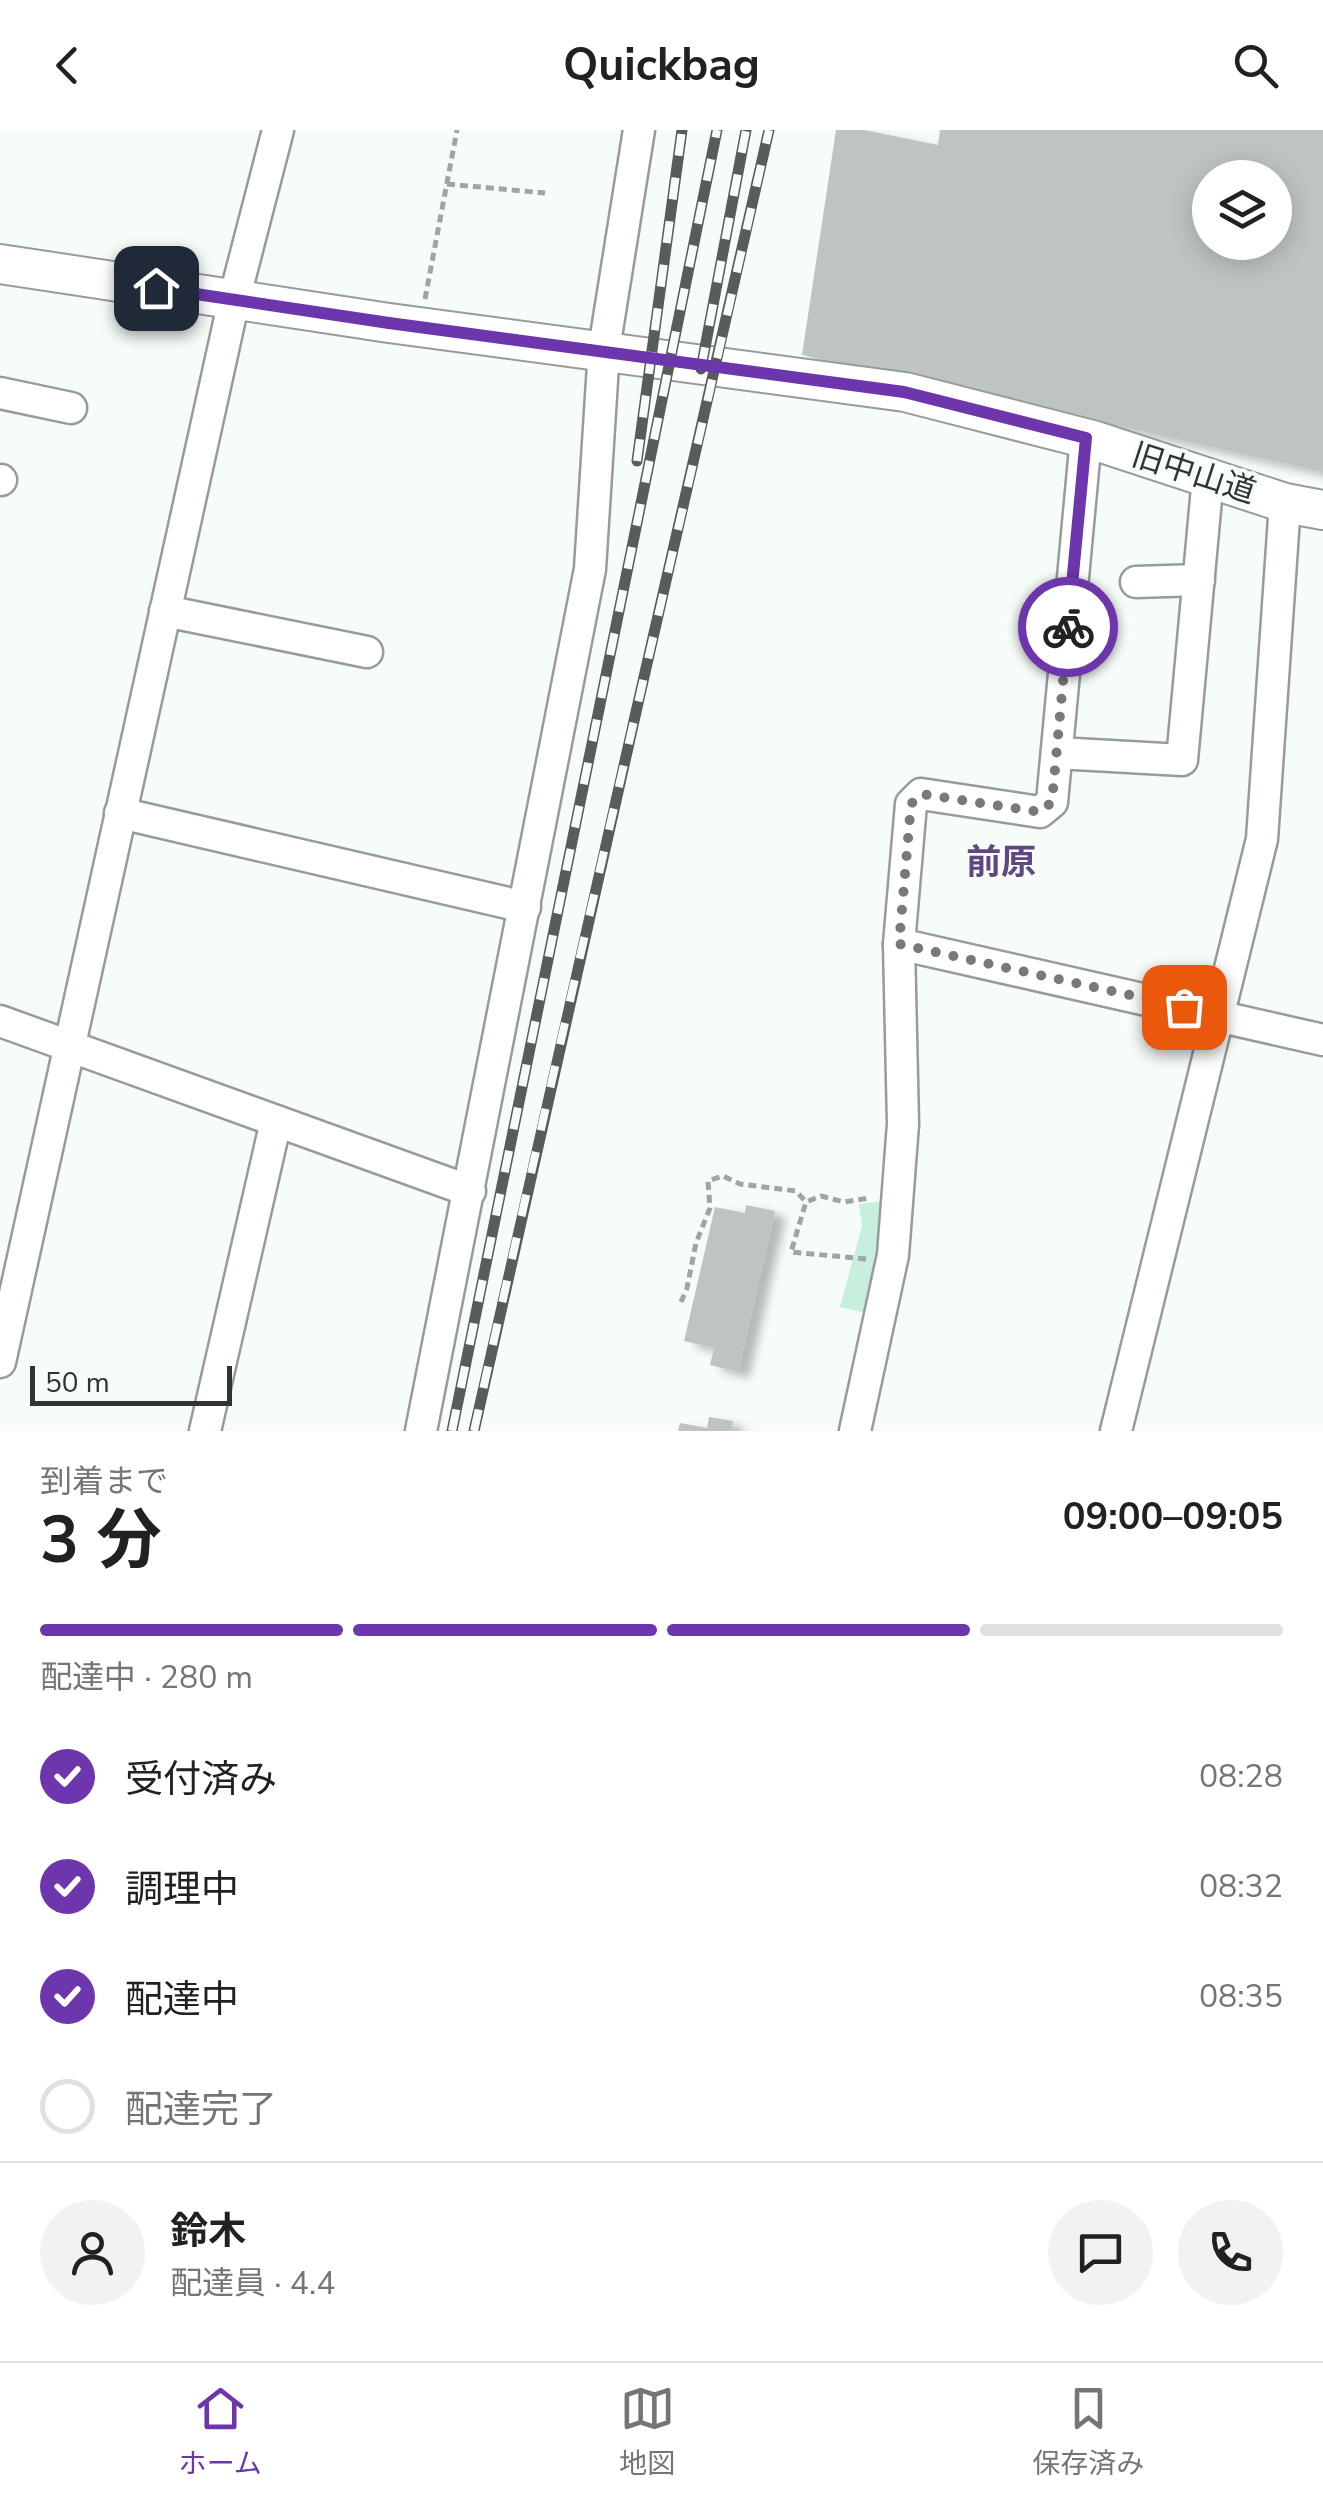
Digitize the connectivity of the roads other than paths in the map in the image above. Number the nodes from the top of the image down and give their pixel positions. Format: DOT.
graph roads {
  1 [pos="278,130"];
  2 [pos="639,130"];
  3 [pos="0,264"];
  4 [pos="234,300"];
  5 [pos="604,349"];
  6 [pos="0,393"];
  7 [pos="71,408"];
  8 [pos="1086,438"];
  9 [pos="1208,478"];
  10 [pos="1285,502"];
  11 [pos="1323,510"];
  12 [pos="1199,580"];
  13 [pos="1136,582"];
  14 [pos="165,610"];
  15 [pos="367,652"];
  16 [pos="1057,753"];
  17 [pos="120,814"];
  18 [pos="525,907"];
  19 [pos="899,944"];
  20 [pos="1217,1015"];
  21 [pos="0,1021"];
  22 [pos="1323,1040"];
  23 [pos="69,1046"];
  24 [pos="276,1121"];
  25 [pos="470,1190"];
  26 [pos="0,1362"];
  27 [pos="205,1431"];
  28 [pos="421,1431"];
  29 [pos="856,1431"];
  30 [pos="1116,1431"];
  1 -- 4 [label="street"];
  2 -- 5 [label="street"];
  3 -- 4 [label="street, 旧中山道"];
  4 -- 5 [label="street, 旧中山道"];
  4 -- 14 [label="street"];
  5 -- 8 [label="street, 旧中山道"];
  5 -- 18 [label="street"];
  6 -- 7 [label="street"];
  8 -- 9 [label="street, 旧中山道"];
  8 -- 16 [label="street"];
  9 -- 10 [label="street, 旧中山道"];
  9 -- 12 [label="street"];
  10 -- 11 [label="street, 旧中山道"];
  10 -- 20 [label="street"];
  12 -- 13 [label="street"];
  12 -- 16 [label="street"];
  14 -- 15 [label="street"];
  14 -- 17 [label="street"];
  16 -- 19 [label="street"];
  17 -- 18 [label="street"];
  17 -- 23 [label="street"];
  18 -- 25 [label="street"];
  19 -- 20 [label="street"];
  19 -- 29 [label="street"];
  20 -- 22 [label="street"];
  20 -- 30 [label="street"];
  21 -- 23 [label="street"];
  23 -- 24 [label="street"];
  23 -- 26 [label="street"];
  24 -- 25 [label="street"];
  24 -- 27 [label="street"];
  25 -- 28 [label="street"];
}
